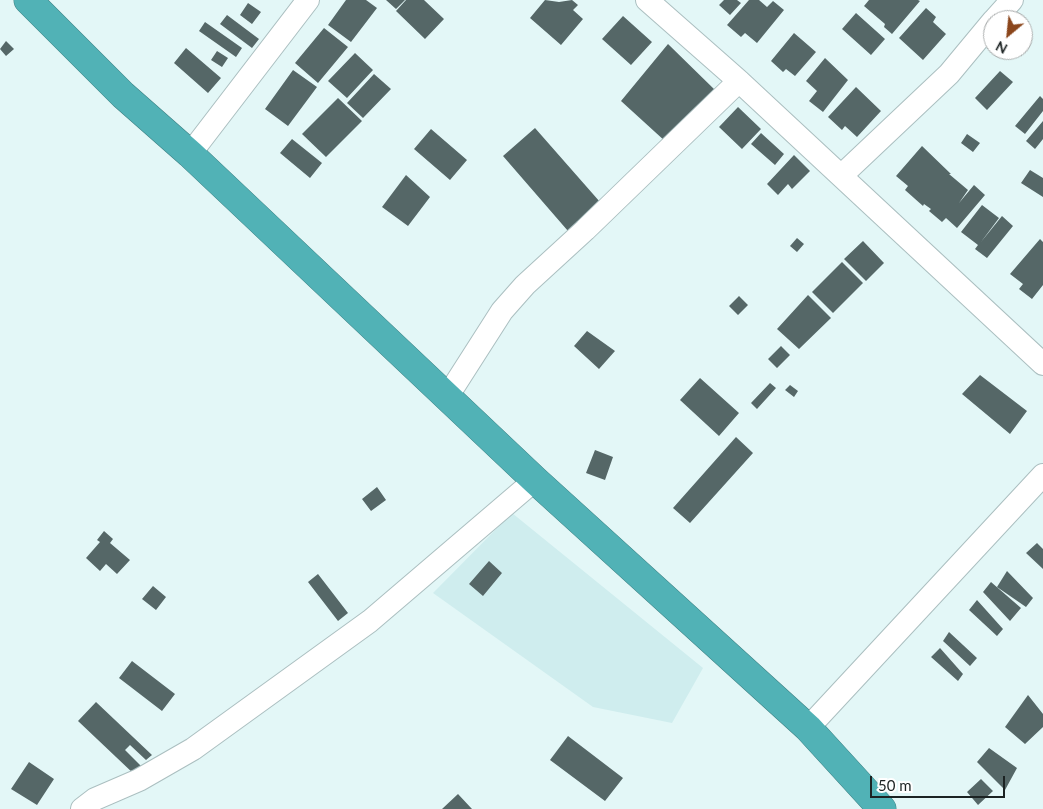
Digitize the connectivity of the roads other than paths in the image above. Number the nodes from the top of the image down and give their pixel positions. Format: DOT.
graph roads {
  1 [pos="28,0"];
  2 [pos="308,0"];
  3 [pos="647,0"];
  4 [pos="1012,0"];
  5 [pos="1002,10"];
  6 [pos="983,32"];
  7 [pos="739,81"];
  8 [pos="190,154"];
  9 [pos="841,176"];
  10 [pos="1043,364"];
  11 [pos="447,397"];
  12 [pos="1043,475"];
  13 [pos="535,480"];
  14 [pos="808,728"];
  15 [pos="82,809"];
  16 [pos="882,809"];
  1 -- 8 [label="highway"];
  2 -- 8 [label="street"];
  3 -- 7 [label="street"];
  4 -- 5 [label="street"];
  6 -- 9 [label="street"];
  7 -- 9 [label="street"];
  7 -- 11 [label="street"];
  8 -- 11 [label="highway"];
  9 -- 10 [label="street"];
  11 -- 13 [label="highway"];
  12 -- 14 [label="street"];
  13 -- 14 [label="highway"];
  13 -- 15 [label="street"];
  14 -- 16 [label="highway"];
}
